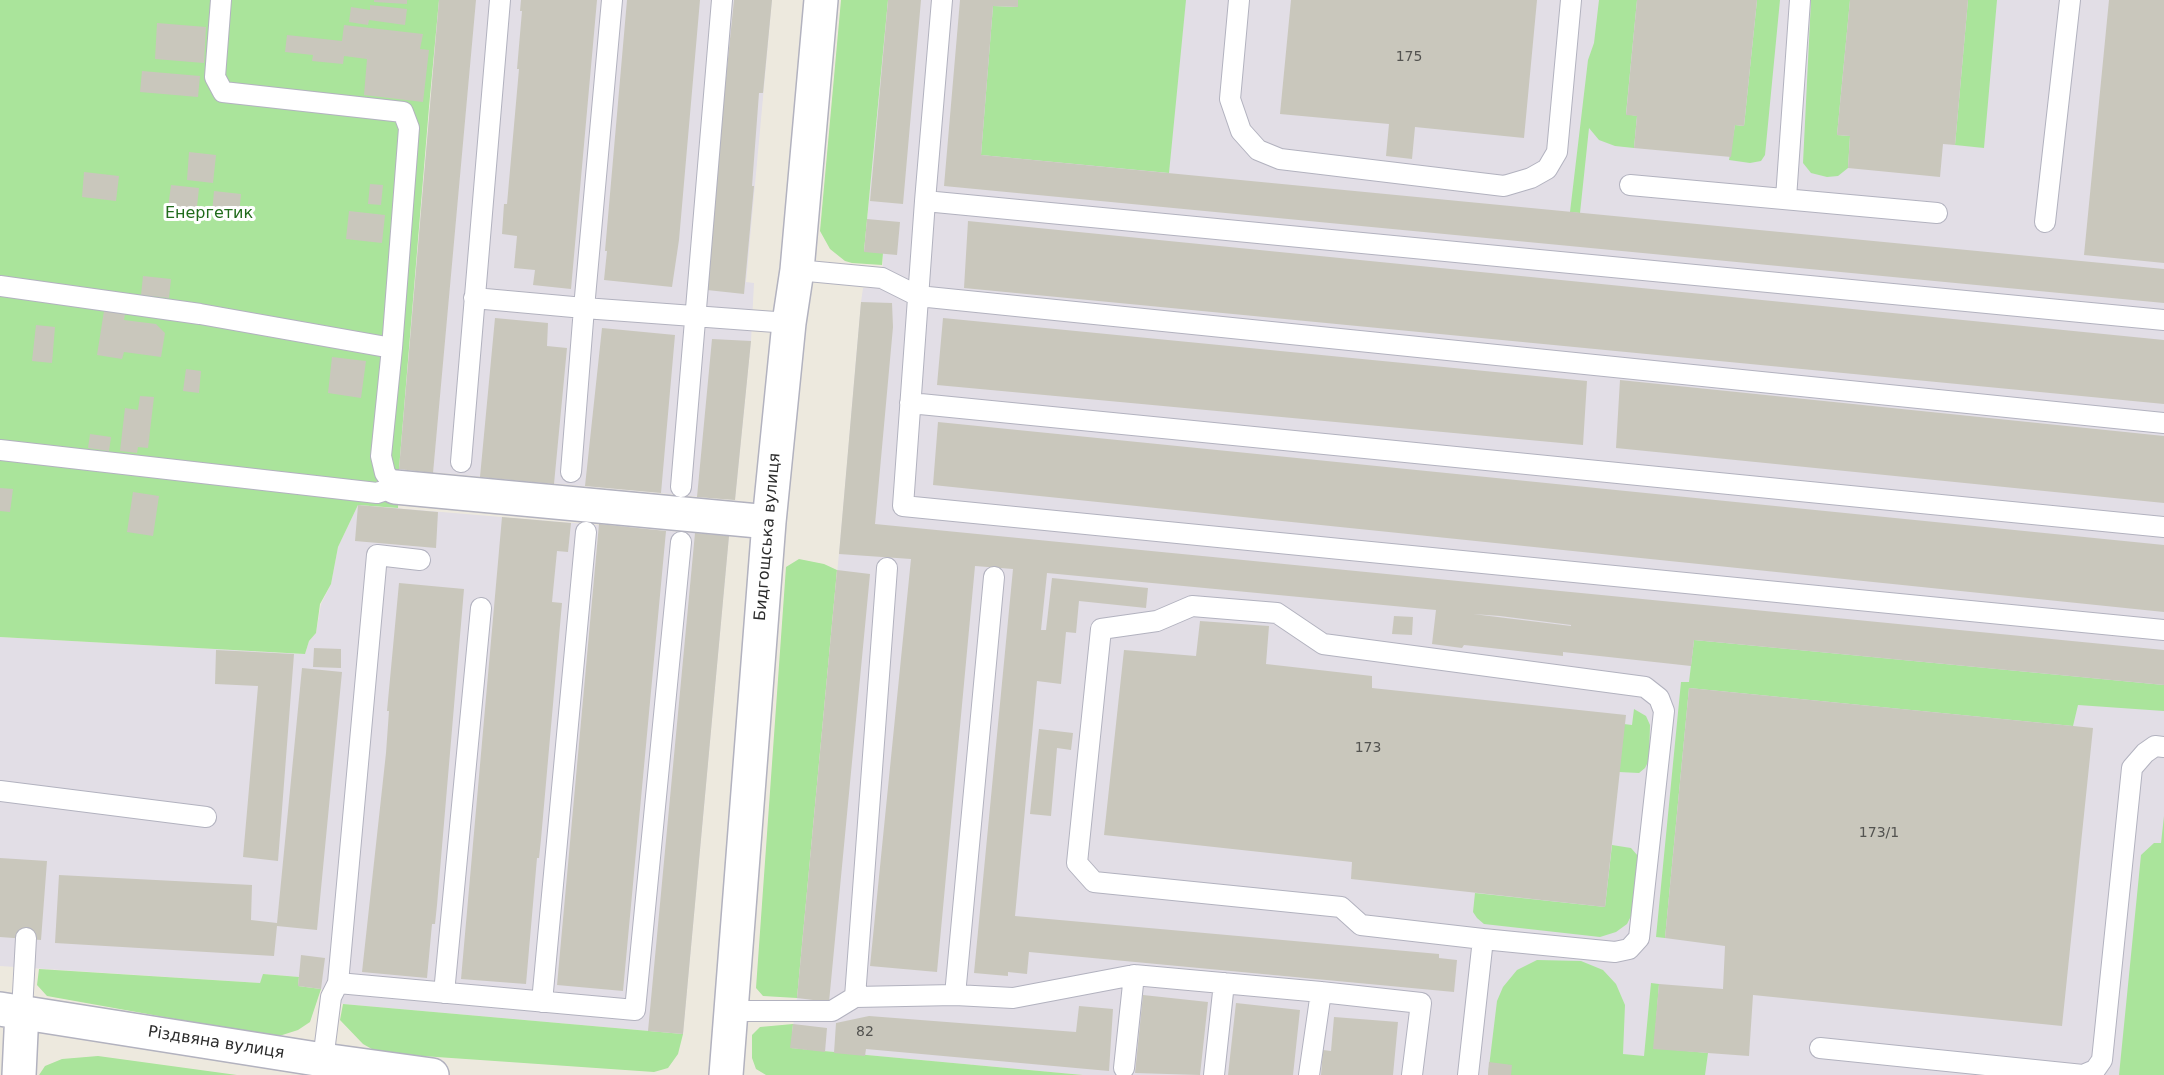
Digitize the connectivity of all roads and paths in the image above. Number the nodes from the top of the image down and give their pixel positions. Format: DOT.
graph roads {
  1 [pos="221,0"];
  2 [pos="500,0"];
  3 [pos="612,0"];
  4 [pos="722,0"];
  5 [pos="821,0"];
  6 [pos="942,0"];
  7 [pos="1239,0"];
  8 [pos="1571,0"];
  9 [pos="1800,0"];
  10 [pos="2070,0"];
  11 [pos="1630,185"];
  12 [pos="1786,198"];
  13 [pos="925,201"];
  14 [pos="1937,213"];
  15 [pos="2045,222"];
  16 [pos="797,270"];
  17 [pos="0,286"];
  18 [pos="918,296"];
  19 [pos="474,298"];
  20 [pos="584,308"];
  21 [pos="695,317"];
  22 [pos="2164,320"];
  23 [pos="789,323"];
  24 [pos="392,348"];
  25 [pos="910,403"];
  26 [pos="2164,423"];
  27 [pos="0,450"];
  28 [pos="460,462"];
  29 [pos="571,472"];
  30 [pos="395,487"];
  31 [pos="681,487"];
  32 [pos="769,522"];
  33 [pos="2164,527"];
  34 [pos="586,532"];
  35 [pos="681,542"];
  36 [pos="420,560"];
  37 [pos="887,568"];
  38 [pos="994,577"];
  39 [pos="482,608"];
  40 [pos="2164,630"];
  41 [pos="2164,747"];
  42 [pos="0,791"];
  43 [pos="206,817"];
  44 [pos="26,938"];
  45 [pos="1483,939"];
  46 [pos="1134,975"];
  47 [pos="338,982"];
  48 [pos="1224,983"];
  49 [pos="1322,992"];
  50 [pos="444,993"];
  51 [pos="955,995"];
  52 [pos="855,997"];
  53 [pos="542,1002"];
  54 [pos="11,1010"];
  55 [pos="729,1011"];
  56 [pos="1820,1048"];
  57 [pos="323,1060"];
  58 [pos="1124,1068"];
  59 [pos="19,1075"];
  60 [pos="432,1075"];
  61 [pos="726,1075"];
  62 [pos="1214,1075"];
  63 [pos="1309,1075"];
  64 [pos="1412,1075"];
  65 [pos="1468,1075"];
  1 -- 24 [label="lane"];
  2 -- 19 [label="lane"];
  3 -- 20 [label="lane"];
  4 -- 21 [label="lane"];
  5 -- 16 [label="street, Бидгощська вулиця"];
  6 -- 13 [label="lane"];
  7 -- 8 [label="lane"];
  9 -- 12 [label="lane"];
  10 -- 15 [label="lane"];
  11 -- 12 [label="lane"];
  12 -- 14 [label="lane"];
  13 -- 18 [label="lane"];
  13 -- 22 [label="lane"];
  16 -- 18 [label="lane"];
  16 -- 23 [label="street, Бидгощська вулиця"];
  17 -- 24 [label="lane"];
  18 -- 25 [label="lane"];
  18 -- 26 [label="lane"];
  19 -- 20 [label="lane"];
  19 -- 28 [label="lane"];
  20 -- 21 [label="lane"];
  20 -- 29 [label="lane"];
  21 -- 23 [label="lane"];
  21 -- 31 [label="lane"];
  23 -- 32 [label="street, Бидгощська вулиця"];
  24 -- 30 [label="lane"];
  25 -- 33 [label="lane"];
  25 -- 40 [label="lane"];
  27 -- 30 [label="lane"];
  30 -- 32 [label="street"];
  32 -- 55 [label="street, Бидгощська вулиця"];
  34 -- 53 [label="lane"];
  35 -- 53 [label="lane"];
  36 -- 47 [label="lane"];
  37 -- 52 [label="lane"];
  38 -- 51 [label="lane"];
  39 -- 50 [label="lane"];
  41 -- 56 [label="lane"];
  42 -- 43 [label="lane"];
  44 -- 54 [label="lane"];
  45 -- 45 [label="lane"];
  45 -- 65 [label="lane"];
  46 -- 48 [label="lane"];
  46 -- 51 [label="lane"];
  46 -- 58 [label="lane"];
  47 -- 50 [label="lane"];
  47 -- 57 [label="lane"];
  48 -- 49 [label="lane"];
  48 -- 62 [label="lane"];
  49 -- 63 [label="lane"];
  49 -- 64 [label="lane"];
  50 -- 53 [label="lane"];
  51 -- 52 [label="lane"];
  52 -- 55 [label="lane"];
  54 -- 57 [label="street, Різдвяна вулиця"];
  54 -- 59 [label="street"];
  55 -- 61 [label="street, Бидгощська вулиця"];
  57 -- 60 [label="street, Різдвяна вулиця"];
}
